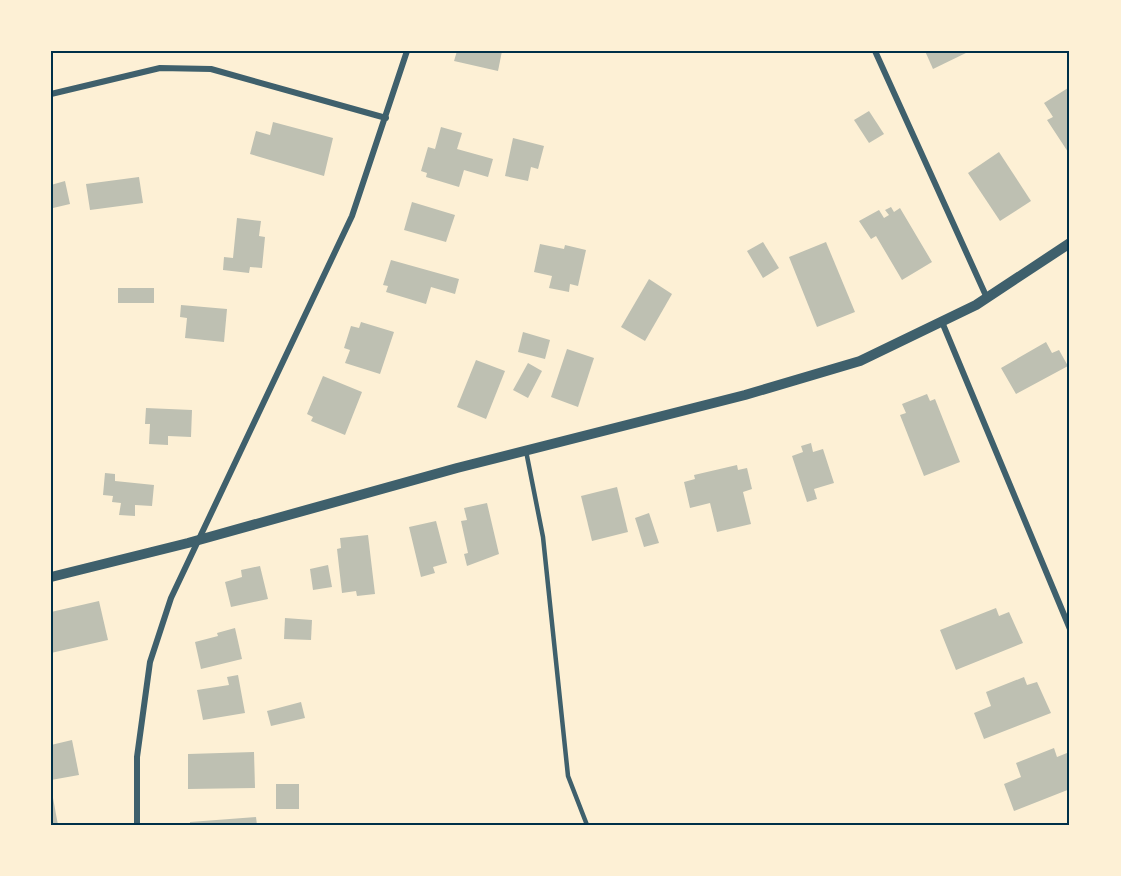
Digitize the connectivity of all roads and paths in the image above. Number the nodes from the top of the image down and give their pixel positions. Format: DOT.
graph roads {
  1 [pos="407,51"];
  2 [pos="875,51"];
  3 [pos="51,94"];
  4 [pos="386,118"];
  5 [pos="1070,243"];
  6 [pos="987,298"];
  7 [pos="942,322"];
  8 [pos="526,451"];
  9 [pos="198,540"];
  10 [pos="51,577"];
  11 [pos="1070,629"];
  12 [pos="137,825"];
  13 [pos="587,825"];
  1 -- 4 [label="street"];
  2 -- 6 [label="street"];
  3 -- 4 [label="street"];
  4 -- 9 [label="street"];
  5 -- 6 [label="street"];
  6 -- 7 [label="street"];
  7 -- 8 [label="street"];
  7 -- 11 [label="street"];
  8 -- 9 [label="street"];
  8 -- 13 [label="lane"];
  9 -- 10 [label="street"];
  9 -- 12 [label="street"];
}
